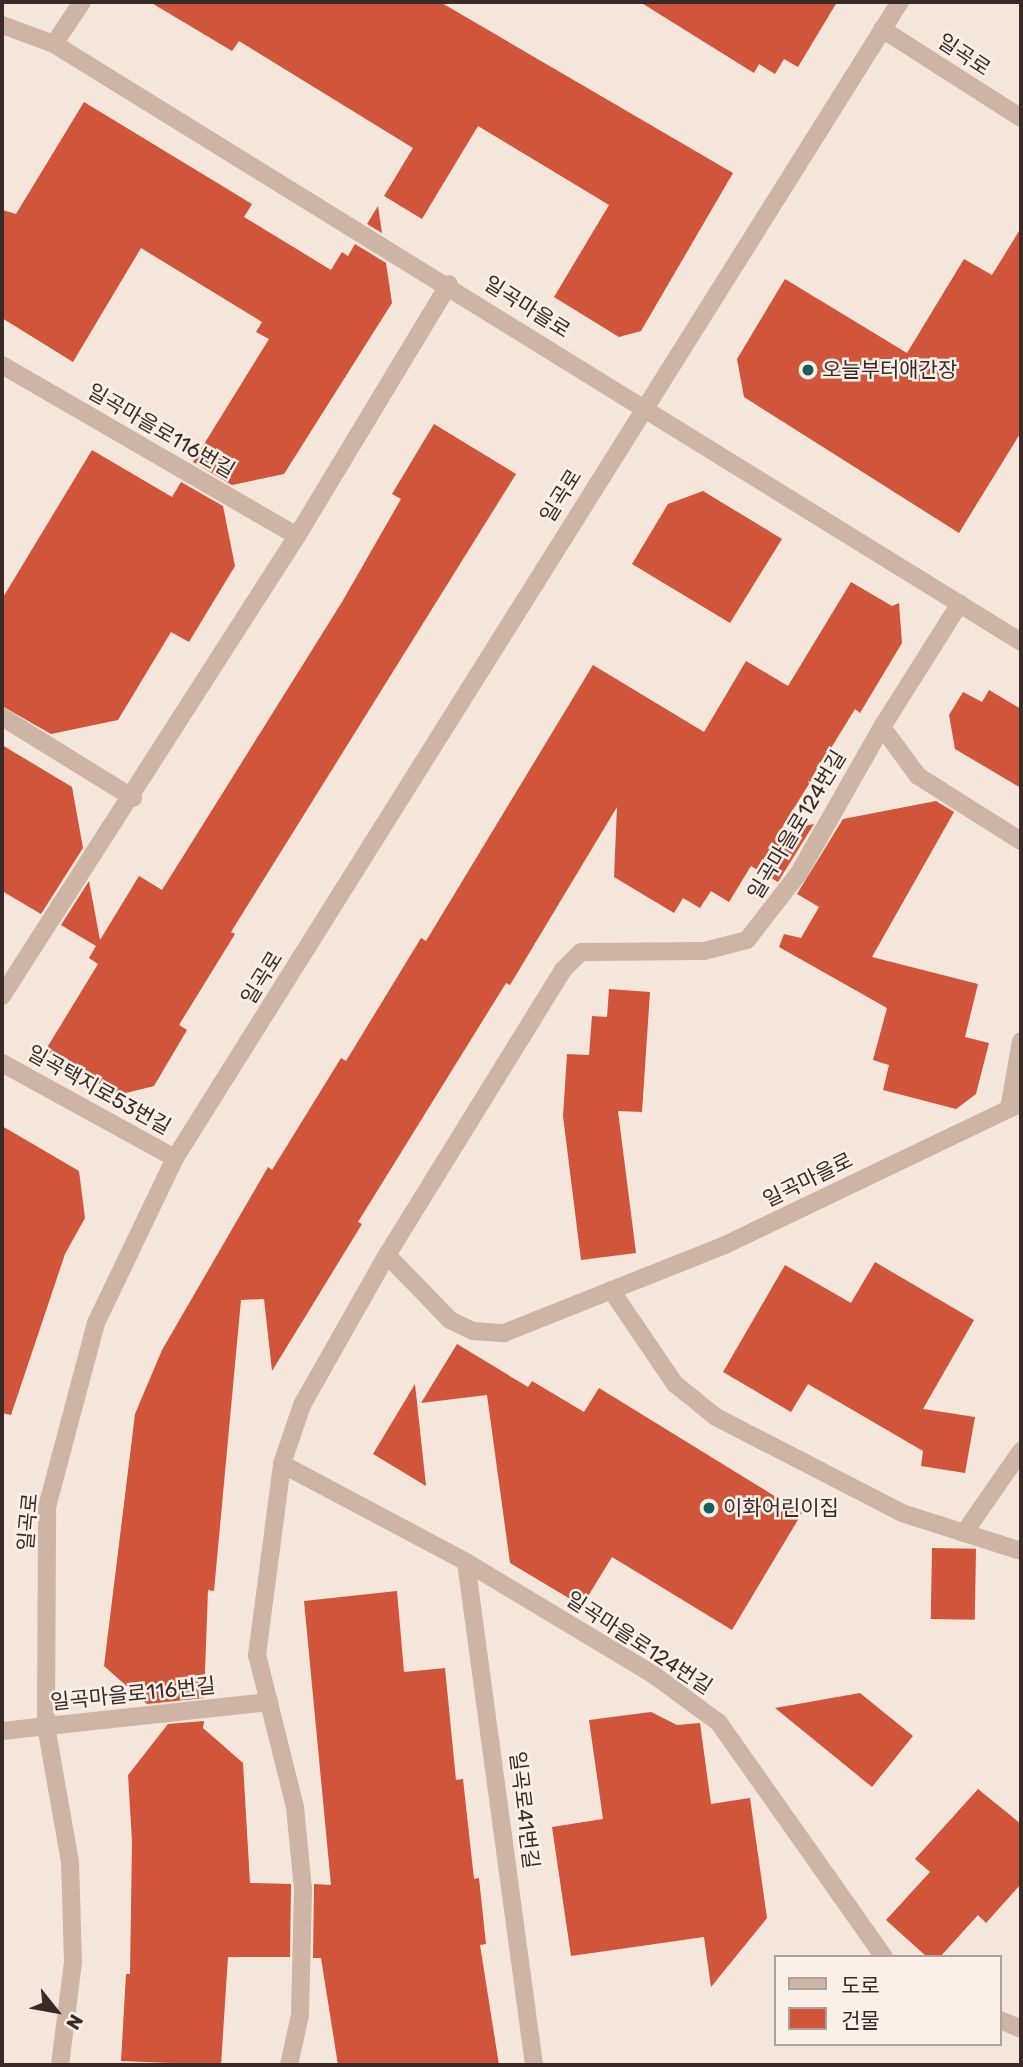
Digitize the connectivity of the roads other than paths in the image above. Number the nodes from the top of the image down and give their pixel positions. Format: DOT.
graph roads {
  1 [pos="82,2"];
  2 [pos="900,2"];
  3 [pos="2,25"];
  4 [pos="882,29"];
  5 [pos="54,44"];
  6 [pos="1021,118"];
  7 [pos="449,284"];
  8 [pos="2,365"];
  9 [pos="643,407"];
  10 [pos="297,536"];
  11 [pos="960,603"];
  12 [pos="1021,642"];
  13 [pos="2,717"];
  14 [pos="882,727"];
  15 [pos="133,797"];
  16 [pos="1021,841"];
  17 [pos="2,996"];
  18 [pos="1021,1041"];
  19 [pos="2,1063"];
  20 [pos="1015,1106"];
  21 [pos="175,1158"];
  22 [pos="387,1255"];
  23 [pos="611,1290"];
  24 [pos="1021,1451"];
  25 [pos="282,1464"];
  26 [pos="964,1533"];
  27 [pos="1021,1551"];
  28 [pos="466,1562"];
  29 [pos="268,1702"];
  30 [pos="46,1726"];
  31 [pos="2,1731"];
  32 [pos="883,1955"];
  33 [pos="1002,2021"];
  34 [pos="1021,2029"];
  35 [pos="60,2065"];
  36 [pos="289,2065"];
  37 [pos="534,2065"];
  1 -- 5 [label="street"];
  2 -- 4 [label="street, 일곡로"];
  3 -- 5 [label="street, 일곡마을로"];
  4 -- 6 [label="street, 일곡로"];
  4 -- 9 [label="street, 일곡로"];
  5 -- 7 [label="street, 일곡마을로"];
  7 -- 9 [label="street, 일곡마을로"];
  7 -- 10 [label="street"];
  8 -- 10 [label="street, 일곡마을로116번길"];
  9 -- 11 [label="street, 일곡마을로"];
  9 -- 21 [label="street, 일곡로"];
  10 -- 15 [label="street"];
  11 -- 12 [label="street, 일곡마을로"];
  11 -- 14 [label="street, 일곡마을로124번길"];
  13 -- 15 [label="street"];
  14 -- 16 [label="street"];
  14 -- 22 [label="street, 일곡마을로124번길"];
  15 -- 17 [label="street"];
  18 -- 20 [label="street"];
  19 -- 21 [label="street, 일곡택지로53번길"];
  20 -- 23 [label="street, 일곡마을로"];
  21 -- 30 [label="street, 일곡로"];
  22 -- 23 [label="street"];
  22 -- 25 [label="street, 일곡마을로124번길"];
  23 -- 26 [label="street"];
  24 -- 26 [label="street"];
  25 -- 28 [label="street, 일곡마을로124번길"];
  25 -- 29 [label="street, 일곡마을로124번길"];
  26 -- 27 [label="street"];
  28 -- 32 [label="street, 일곡마을로124번길"];
  28 -- 37 [label="street, 일곡로41번길"];
  29 -- 30 [label="street, 일곡마을로116번길"];
  29 -- 36 [label="street, 일곡마을로124번길"];
  30 -- 31 [label="street, 일곡마을로116번길"];
  30 -- 35 [label="street, 일곡로"];
  33 -- 34 [label="street"];
}
